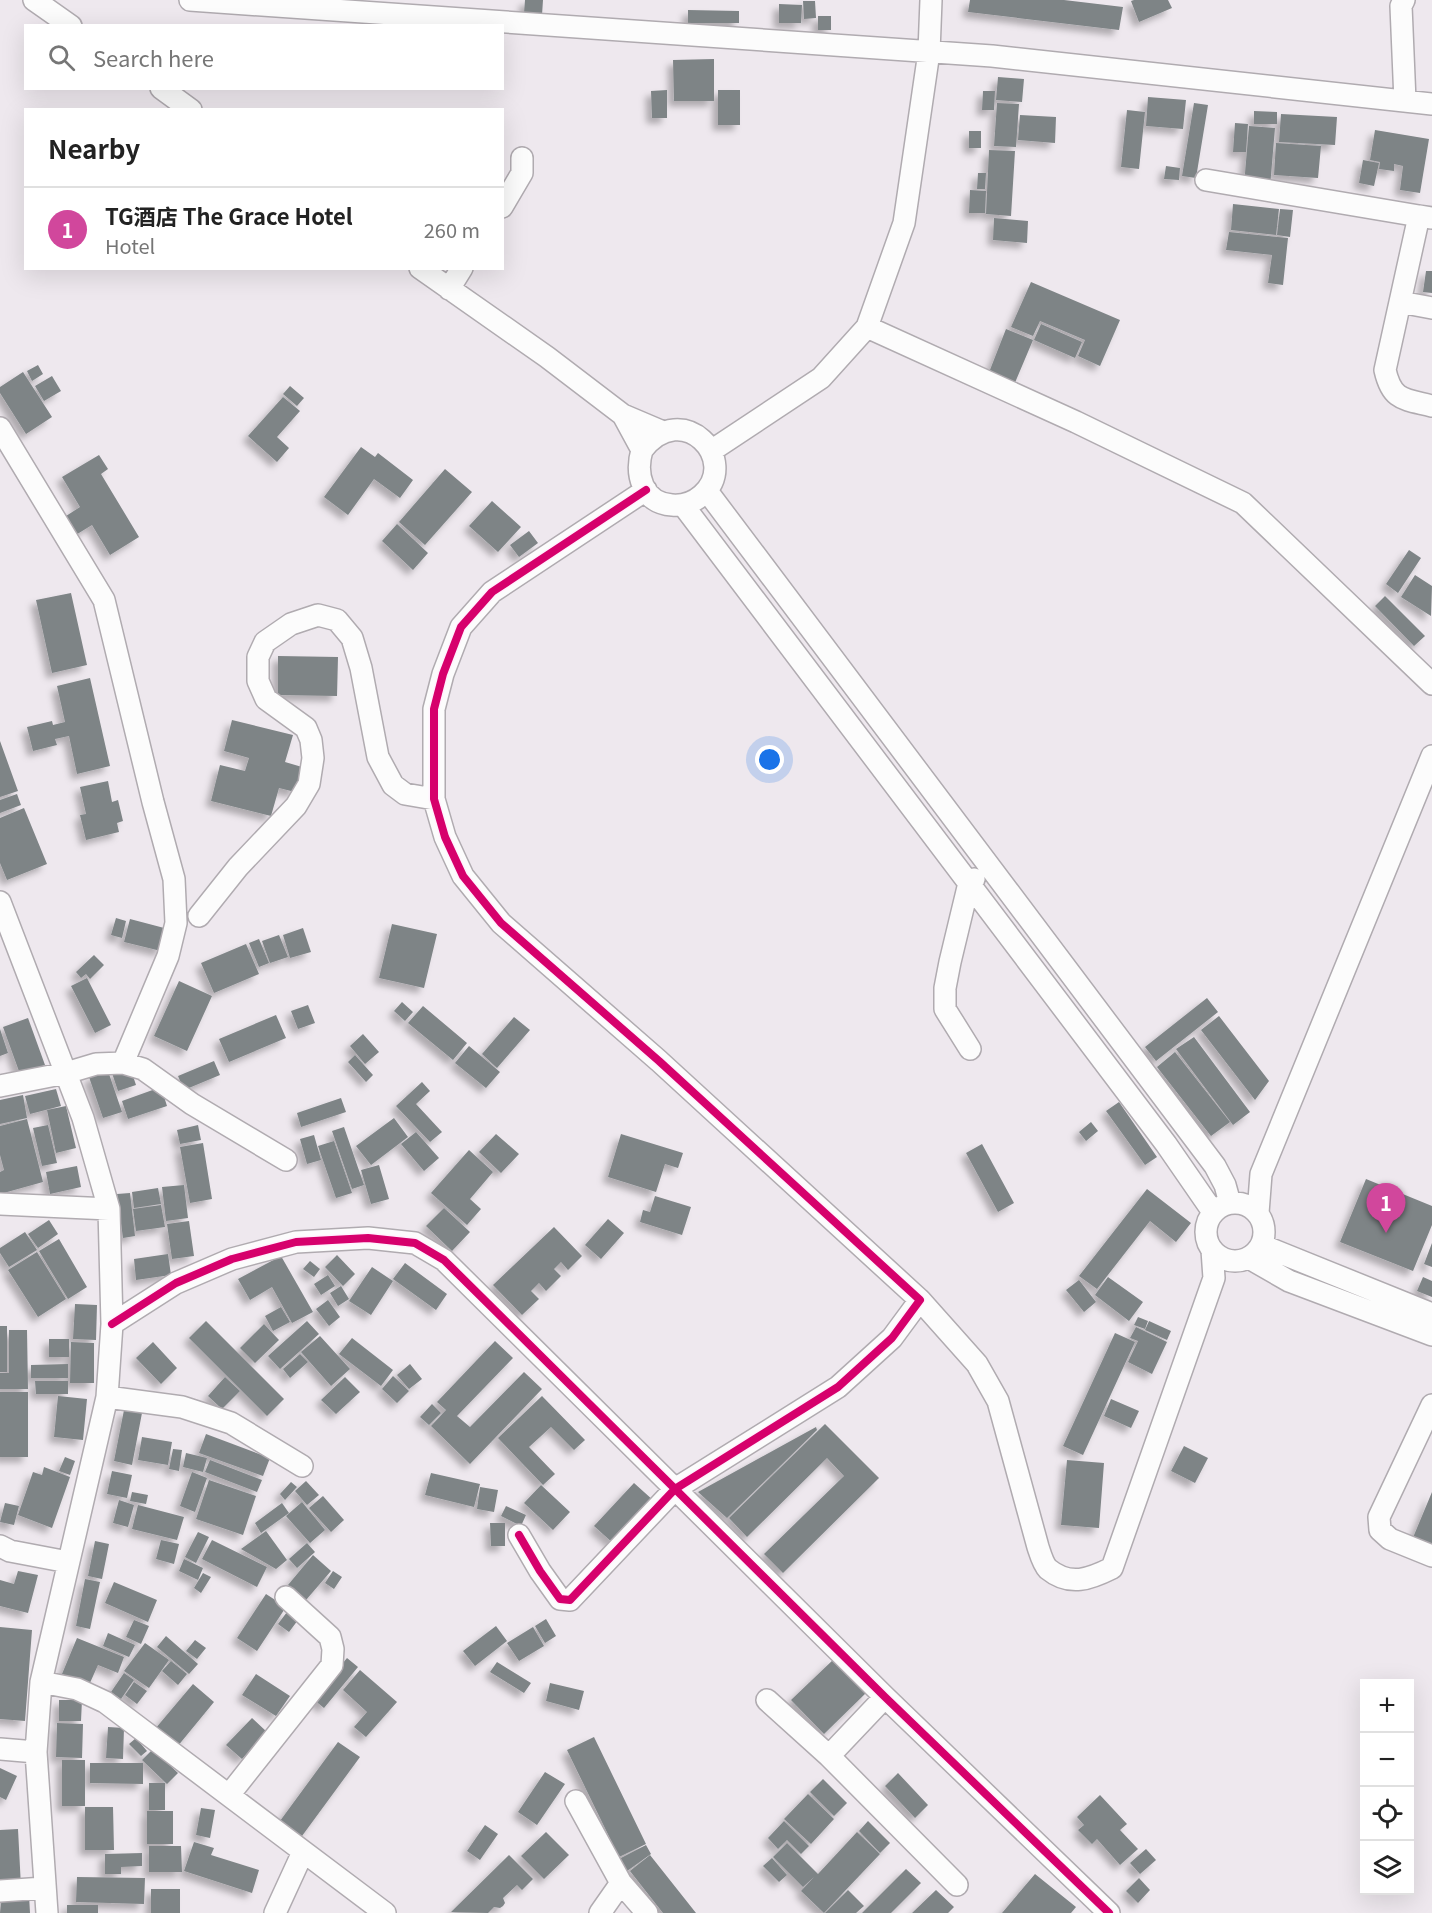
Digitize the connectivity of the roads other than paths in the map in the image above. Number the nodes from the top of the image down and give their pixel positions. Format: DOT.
graph roads {
  1 [pos="34,0"];
  2 [pos="190,0"];
  3 [pos="932,0"];
  4 [pos="1404,0"];
  5 [pos="68,24"];
  6 [pos="929,51"];
  7 [pos="164,90"];
  8 [pos="1406,101"];
  9 [pos="1432,104"];
  10 [pos="188,108"];
  11 [pos="522,158"];
  12 [pos="1206,180"];
  13 [pos="504,204"];
  14 [pos="1426,217"];
  15 [pos="423,270"];
  16 [pos="461,270"];
  17 [pos="449,289"];
  18 [pos="1400,302"];
  19 [pos="1432,308"];
  20 [pos="867,327"];
  21 [pos="1432,406"];
  22 [pos="623,415"];
  23 [pos="0,428"];
  24 [pos="663,432"];
  25 [pos="642,450"];
  26 [pos="711,451"];
  27 [pos="645,490"];
  28 [pos="706,491"];
  29 [pos="683,505"];
  30 [pos="841,671"];
  31 [pos="1432,684"];
  32 [pos="820,687"];
  33 [pos="1432,756"];
  34 [pos="434,799"];
  35 [pos="989,867"];
  36 [pos="969,883"];
  37 [pos="0,902"];
  38 [pos="199,916"];
  39 [pos="970,1049"];
  40 [pos="1135,1060"];
  41 [pos="123,1063"];
  42 [pos="66,1073"];
  43 [pos="1114,1076"];
  44 [pos="0,1086"];
  45 [pos="286,1160"];
  46 [pos="1261,1174"];
  47 [pos="0,1204"];
  48 [pos="1226,1206"];
  49 [pos="109,1209"];
  50 [pos="1258,1213"];
  51 [pos="1212,1250"];
  52 [pos="1248,1255"];
  53 [pos="1214,1278"];
  54 [pos="920,1300"];
  55 [pos="1432,1314"];
  56 [pos="112,1324"];
  57 [pos="1432,1335"];
  58 [pos="107,1397"];
  59 [pos="1432,1405"];
  60 [pos="302,1466"];
  61 [pos="675,1489"];
  62 [pos="519,1535"];
  63 [pos="0,1546"];
  64 [pos="1432,1556"];
  65 [pos="68,1562"];
  66 [pos="286,1597"];
  67 [pos="41,1683"];
  68 [pos="885,1697"];
  69 [pos="767,1700"];
  70 [pos="0,1749"];
  71 [pos="36,1752"];
  72 [pos="829,1756"];
  73 [pos="229,1795"];
  74 [pos="576,1801"];
  75 [pos="303,1852"];
  76 [pos="621,1883"];
  77 [pos="957,1885"];
  78 [pos="44,1888"];
  79 [pos="0,1891"];
  80 [pos="47,1913"];
  81 [pos="275,1913"];
  82 [pos="384,1913"];
  83 [pos="600,1913"];
  84 [pos="647,1913"];
  85 [pos="1109,1913"];
  1 -- 5 [label="street"];
  2 -- 6 [label="street"];
  3 -- 6 [label="street"];
  4 -- 8 [label="street"];
  6 -- 8 [label="street"];
  6 -- 20 [label="street"];
  7 -- 10 [label="street"];
  8 -- 9 [label="street"];
  11 -- 13 [label="street"];
  12 -- 14 [label="street"];
  14 -- 18 [label="street"];
  15 -- 17 [label="street"];
  16 -- 17 [label="street"];
  17 -- 22 [label="street"];
  18 -- 19 [label="street"];
  18 -- 21 [label="street"];
  20 -- 26 [label="street"];
  20 -- 31 [label="street"];
  22 -- 24 [label="street"];
  22 -- 25 [label="street"];
  23 -- 41 [label="street"];
  24 -- 25 [label="street"];
  24 -- 26 [label="street"];
  25 -- 27 [label="street"];
  26 -- 28 [label="street"];
  27 -- 29 [label="street"];
  27 -- 34 [label="street"];
  28 -- 29 [label="street"];
  28 -- 30 [label="street"];
  29 -- 32 [label="street"];
  30 -- 32 [label="street"];
  30 -- 35 [label="street"];
  32 -- 36 [label="street"];
  33 -- 46 [label="street"];
  34 -- 38 [label="street"];
  34 -- 54 [label="street"];
  35 -- 36 [label="street"];
  35 -- 40 [label="street"];
  36 -- 39 [label="street"];
  36 -- 43 [label="street"];
  37 -- 42 [label="street"];
  40 -- 43 [label="street"];
  40 -- 48 [label="street"];
  41 -- 42 [label="street"];
  41 -- 45 [label="street"];
  42 -- 44 [label="street"];
  42 -- 49 [label="street"];
  43 -- 48 [label="street"];
  46 -- 48 [label="street"];
  46 -- 50 [label="street"];
  47 -- 49 [label="street"];
  48 -- 50 [label="street"];
  48 -- 51 [label="street"];
  49 -- 56 [label="street"];
  50 -- 52 [label="street"];
  51 -- 52 [label="street"];
  51 -- 53 [label="street"];
  52 -- 53 [label="street"];
  52 -- 55 [label="street"];
  52 -- 57 [label="street"];
  53 -- 54 [label="street"];
  54 -- 61 [label="street"];
  56 -- 58 [label="street"];
  56 -- 61 [label="street"];
  58 -- 60 [label="street"];
  58 -- 65 [label="street"];
  59 -- 64 [label="street"];
  61 -- 62 [label="street"];
  61 -- 68 [label="street"];
  63 -- 65 [label="street"];
  65 -- 67 [label="street"];
  66 -- 73 [label="street"];
  67 -- 71 [label="street"];
  67 -- 73 [label="street"];
  68 -- 72 [label="street"];
  68 -- 85 [label="street"];
  69 -- 72 [label="street"];
  70 -- 71 [label="street"];
  71 -- 78 [label="street"];
  72 -- 77 [label="street"];
  73 -- 75 [label="street"];
  74 -- 76 [label="street"];
  75 -- 81 [label="street"];
  75 -- 82 [label="street"];
  76 -- 83 [label="street"];
  76 -- 84 [label="street"];
  78 -- 79 [label="street"];
  78 -- 80 [label="street"];
}
